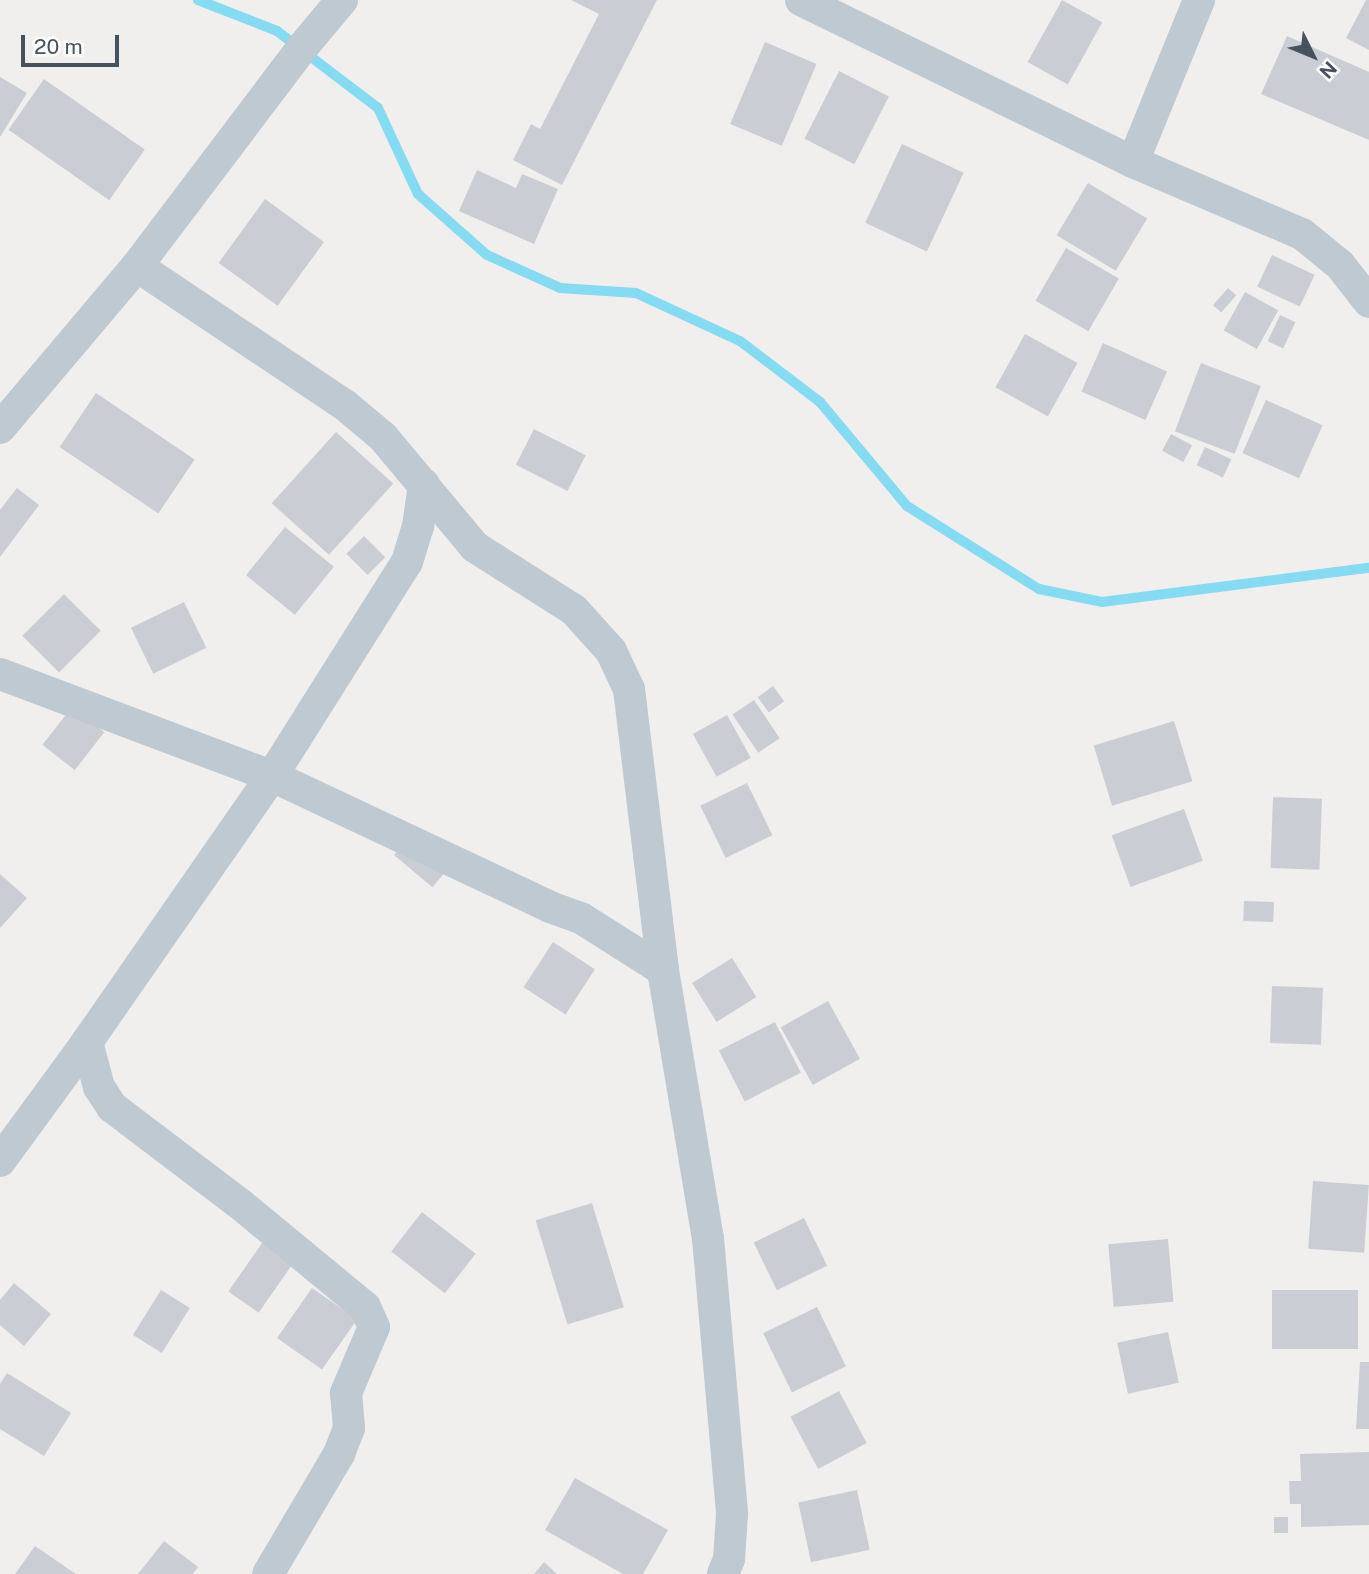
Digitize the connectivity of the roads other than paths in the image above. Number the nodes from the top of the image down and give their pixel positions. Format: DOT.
graph roads {
  1 [pos="342,0"];
  2 [pos="801,0"];
  3 [pos="1199,0"];
  4 [pos="1133,162"];
  5 [pos="137,266"];
  6 [pos="1369,302"];
  7 [pos="0,428"];
  8 [pos="424,484"];
  9 [pos="0,674"];
  10 [pos="271,776"];
  11 [pos="663,971"];
  12 [pos="87,1042"];
  13 [pos="0,1161"];
  14 [pos="268,1574"];
  15 [pos="723,1574"];
  1 -- 5 [label="street"];
  2 -- 4 [label="street"];
  3 -- 4 [label="street"];
  4 -- 6 [label="street"];
  5 -- 7 [label="street"];
  5 -- 8 [label="street"];
  8 -- 10 [label="street"];
  8 -- 11 [label="street"];
  9 -- 10 [label="street"];
  10 -- 11 [label="street"];
  10 -- 12 [label="street"];
  11 -- 15 [label="street"];
  12 -- 13 [label="street"];
  12 -- 14 [label="street"];
}
